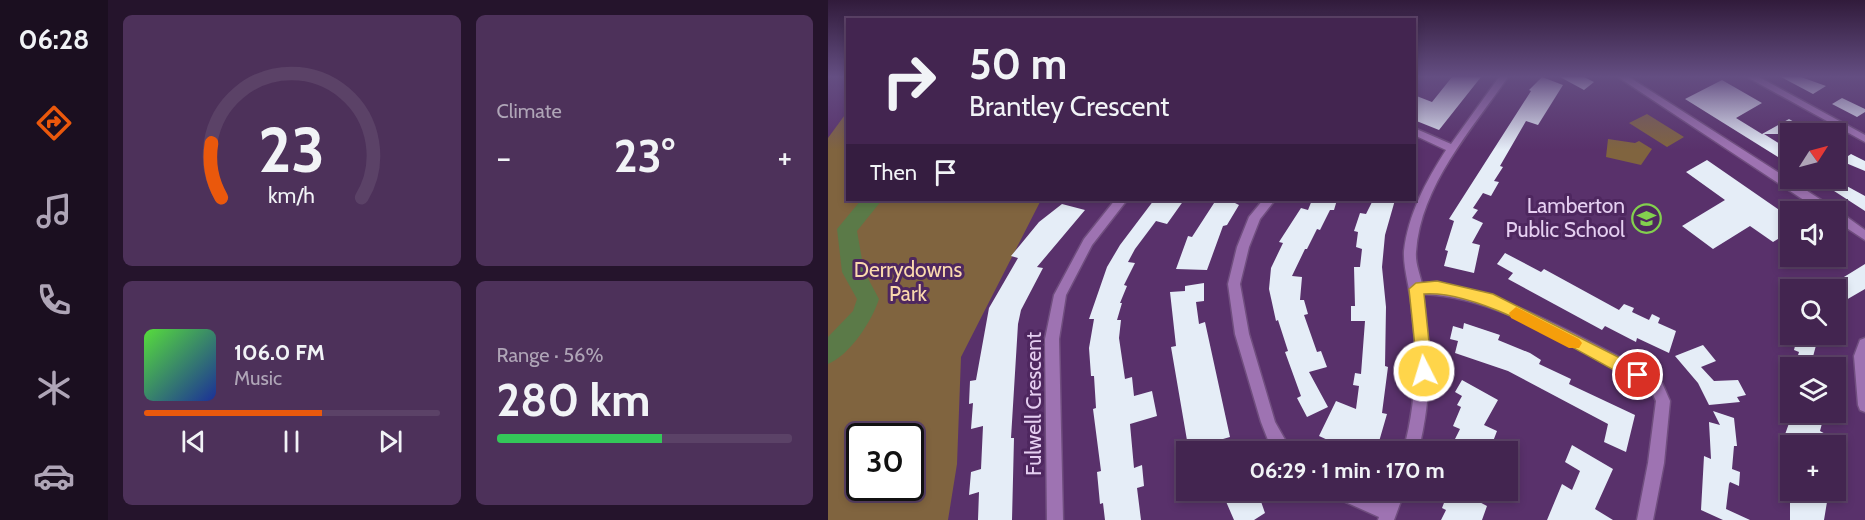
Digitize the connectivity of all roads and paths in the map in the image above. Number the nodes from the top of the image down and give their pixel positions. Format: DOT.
graph roads {
  1 [pos="1487,101"];
  2 [pos="1659,101"];
  3 [pos="1794,101"];
  4 [pos="1416,133"];
  5 [pos="1865,139"];
  6 [pos="1452,149"];
  7 [pos="1120,201"];
  8 [pos="1268,201"];
  9 [pos="1814,201"];
  10 [pos="1846,222"];
  11 [pos="1865,236"];
  12 [pos="1416,289"];
  13 [pos="1865,344"];
  14 [pos="1865,405"];
  15 [pos="1277,441"];
  16 [pos="1412,441"];
  17 [pos="1358,501"];
  18 [pos="1393,501"];
  19 [pos="1387,517"];
  20 [pos="1055,520"];
  21 [pos="1645,520"];
  1 -- 6 [label="street"];
  2 -- 9 [label="street"];
  3 -- 5 [label="street"];
  4 -- 6 [label="street"];
  6 -- 12 [label="street"];
  7 -- 20 [label="street, Fulwell Crescent"];
  8 -- 15 [label="street"];
  10 -- 11 [label="street"];
  12 -- 16 [label="street"];
  12 -- 21 [label="street"];
  13 -- 14 [label="street"];
  17 -- 19 [label="street"];
  18 -- 19 [label="street"];
}
